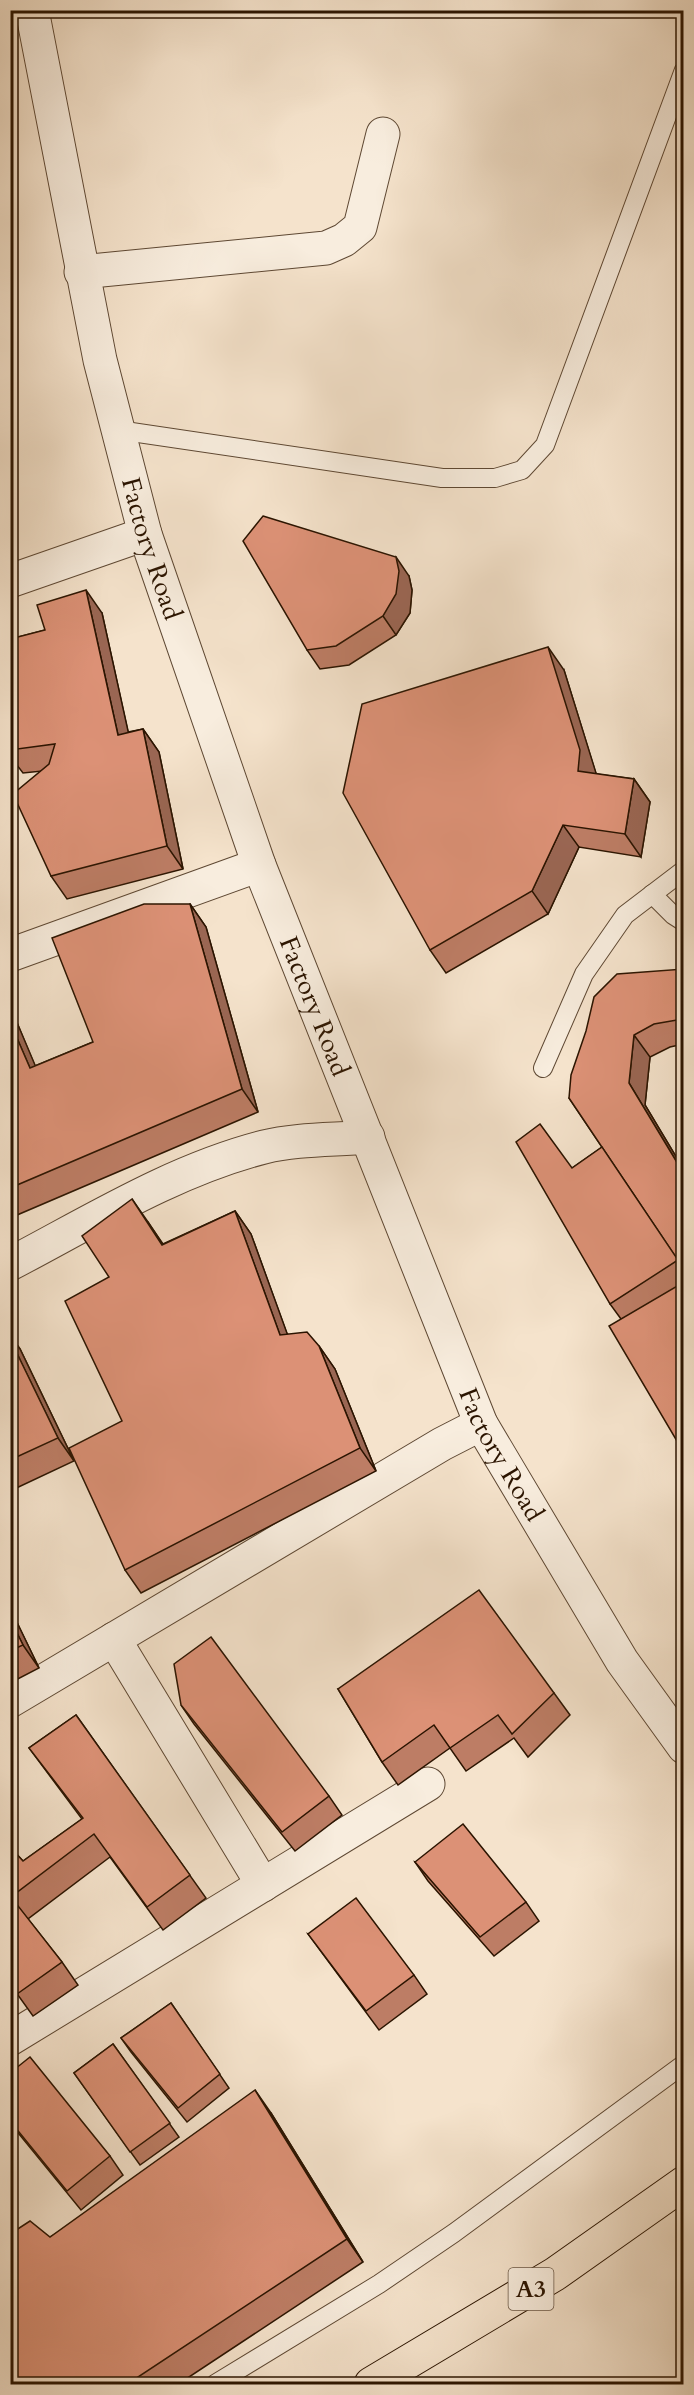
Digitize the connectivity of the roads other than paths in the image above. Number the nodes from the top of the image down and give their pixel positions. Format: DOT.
graph roads {
  1 [pos="32,10"];
  2 [pos="684,70"];
  3 [pos="383,134"];
  4 [pos="81,272"];
  5 [pos="118,430"];
  6 [pos="145,534"];
  7 [pos="10,581"];
  8 [pos="259,865"];
  9 [pos="684,870"];
  10 [pos="652,894"];
  11 [pos="684,922"];
  12 [pos="10,955"];
  13 [pos="543,1068"];
  14 [pos="368,1137"];
  15 [pos="10,1264"];
  16 [pos="481,1424"];
  17 [pos="114,1639"];
  18 [pos="10,1701"];
  19 [pos="684,1748"];
  20 [pos="428,1784"];
  21 [pos="263,1885"];
  22 [pos="10,2039"];
  23 [pos="684,2064"];
  24 [pos="684,2183"];
  25 [pos="215,2385"];
  26 [pos="371,2385"];
  1 -- 4 [label="street, Factory Road"];
  2 -- 5 [label="lane"];
  3 -- 4 [label="street"];
  4 -- 5 [label="street, Factory Road"];
  5 -- 6 [label="street, Factory Road"];
  6 -- 7 [label="street"];
  6 -- 8 [label="street, Factory Road"];
  8 -- 12 [label="street"];
  8 -- 14 [label="street, Factory Road"];
  9 -- 10 [label="lane"];
  10 -- 11 [label="lane"];
  10 -- 13 [label="lane"];
  14 -- 15 [label="street"];
  14 -- 16 [label="street, Factory Road"];
  16 -- 17 [label="street"];
  16 -- 19 [label="street, Factory Road"];
  17 -- 18 [label="street"];
  17 -- 21 [label="street"];
  20 -- 21 [label="street"];
  21 -- 22 [label="street"];
  23 -- 25 [label="lane"];
  24 -- 26 [label="highway, A3"];
}
